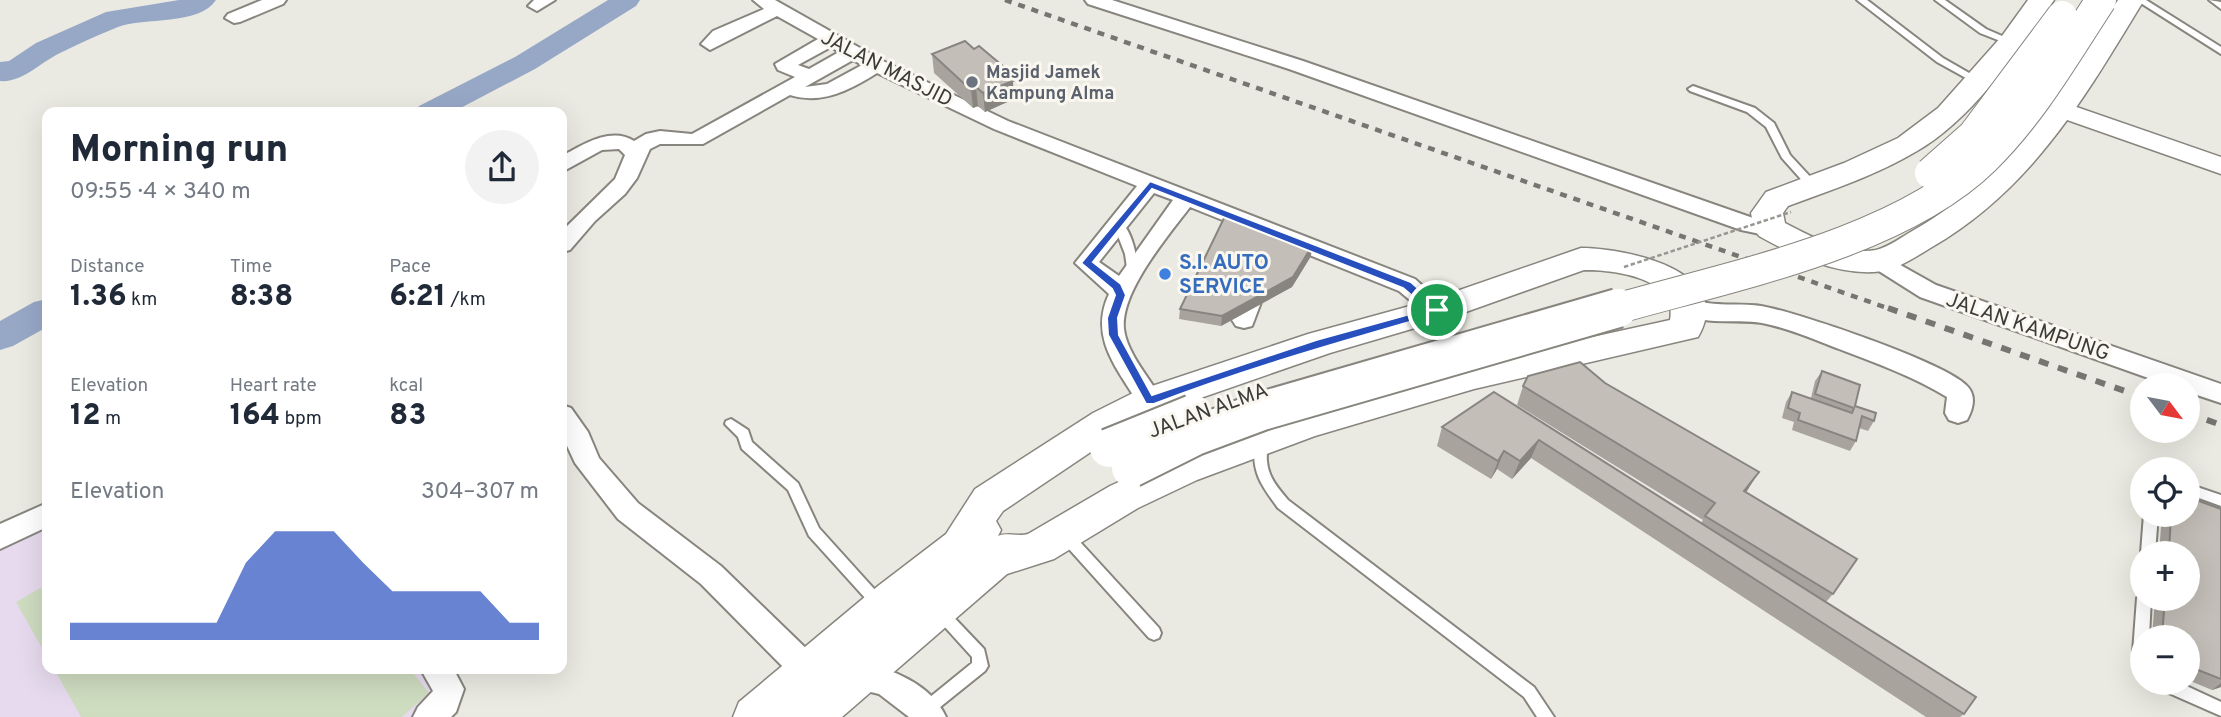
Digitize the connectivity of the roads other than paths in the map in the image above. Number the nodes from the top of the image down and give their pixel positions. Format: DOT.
graph roads {
  1 [pos="277,0"];
  2 [pos="1094,0"];
  3 [pos="1140,0"];
  4 [pos="1861,0"];
  5 [pos="1939,0"];
  6 [pos="2074,0"];
  7 [pos="2101,0"];
  8 [pos="2131,0"];
  9 [pos="2140,0"];
  10 [pos="2213,0"];
  11 [pos="2034,3"];
  12 [pos="770,5"];
  13 [pos="2221,6"];
  14 [pos="234,18"];
  15 [pos="1153,19"];
  16 [pos="831,40"];
  17 [pos="2011,42"];
  18 [pos="710,44"];
  19 [pos="2221,51"];
  20 [pos="853,52"];
  21 [pos="876,65"];
  22 [pos="810,76"];
  23 [pos="1978,81"];
  24 [pos="789,88"];
  25 [pos="1693,89"];
  26 [pos="2062,110"];
  27 [pos="635,153"];
  28 [pos="567,162"];
  29 [pos="2221,166"];
  30 [pos="1150,184"];
  31 [pos="1811,184"];
  32 [pos="1186,198"];
  33 [pos="1780,220"];
  34 [pos="1118,223"];
  35 [pos="1273,231"];
  36 [pos="567,239"];
  37 [pos="1879,261"];
  38 [pos="1132,273"];
  39 [pos="1121,295"];
  40 [pos="1687,304"];
  41 [pos="1437,310"];
  42 [pos="1244,320"];
  43 [pos="2221,394"];
  44 [pos="1150,401"];
  45 [pos="1958,413"];
  46 [pos="567,422"];
  47 [pos="731,424"];
  48 [pos="1262,441"];
  49 [pos="1120,458"];
  50 [pos="2200,493"];
  51 [pos="2221,501"];
  52 [pos="42,516"];
  53 [pos="1063,532"];
  54 [pos="0,537"];
  55 [pos="976,552"];
  56 [pos="883,607"];
  57 [pos="936,608"];
  58 [pos="1154,633"];
  59 [pos="808,671"];
  60 [pos="439,674"];
  61 [pos="857,676"];
  62 [pos="2190,695"];
  63 [pos="2221,709"];
  64 [pos="927,714"];
  65 [pos="429,717"];
  66 [pos="755,717"];
  67 [pos="809,717"];
  68 [pos="1546,717"];
  1 -- 14 [label="street"];
  2 -- 15 [label="street"];
  3 -- 15 [label="street"];
  4 -- 23 [label="lane"];
  5 -- 17 [label="lane"];
  6 -- 49 [label="main road, JALAN ALMA, bridge"];
  7 -- 49 [label="main road, JALAN ALMA, bridge"];
  8 -- 26 [label="main road"];
  9 -- 19 [label="lane"];
  10 -- 13 [label="lane"];
  11 -- 17 [label="main road"];
  12 -- 16 [label="street, JALAN MASJID"];
  12 -- 18 [label="street"];
  15 -- 33 [label="street"];
  16 -- 20 [label="street, JALAN MASJID"];
  16 -- 22 [label="street"];
  17 -- 23 [label="main road"];
  20 -- 21 [label="street, JALAN MASJID"];
  20 -- 22 [label="street"];
  21 -- 24 [label="street"];
  21 -- 30 [label="street, JALAN MASJID"];
  22 -- 24 [label="street"];
  23 -- 31 [label="main road"];
  24 -- 27 [label="street"];
  25 -- 31 [label="lane"];
  26 -- 29 [label="street"];
  26 -- 37 [label="main road"];
  27 -- 28 [label="street"];
  27 -- 36 [label="street"];
  30 -- 32 [label="street, JALAN MASJID"];
  30 -- 34 [label="street"];
  31 -- 33 [label="main road"];
  32 -- 35 [label="street, JALAN MASJID"];
  32 -- 38 [label="street"];
  33 -- 37 [label="main road"];
  34 -- 38 [label="lane"];
  34 -- 39 [label="street"];
  35 -- 41 [label="street, JALAN MASJID"];
  35 -- 42 [label="street"];
  37 -- 43 [label="street, JALAN KAMPUNG"];
  38 -- 39 [label="street"];
  39 -- 44 [label="street"];
  40 -- 41 [label="main road"];
  40 -- 45 [label="street"];
  40 -- 48 [label="main road"];
  41 -- 44 [label="main road"];
  44 -- 55 [label="main road"];
  46 -- 59 [label="street"];
  47 -- 56 [label="lane"];
  48 -- 53 [label="main road"];
  48 -- 68 [label="lane"];
  49 -- 55 [label="main road, JALAN ALMA"];
  50 -- 51 [label="lane"];
  52 -- 54 [label="street"];
  53 -- 55 [label="main road"];
  53 -- 58 [label="lane"];
  55 -- 56 [label="main road, JALAN ALMA"];
  55 -- 57 [label="main road, JALAN ALMA"];
  56 -- 59 [label="main road, JALAN ALMA"];
  57 -- 61 [label="main road, JALAN ALMA"];
  57 -- 64 [label="lane"];
  59 -- 66 [label="main road, JALAN ALMA"];
  60 -- 65 [label="street"];
  61 -- 64 [label="street"];
  61 -- 67 [label="main road, JALAN ALMA"];
  62 -- 63 [label="lane"];
}
